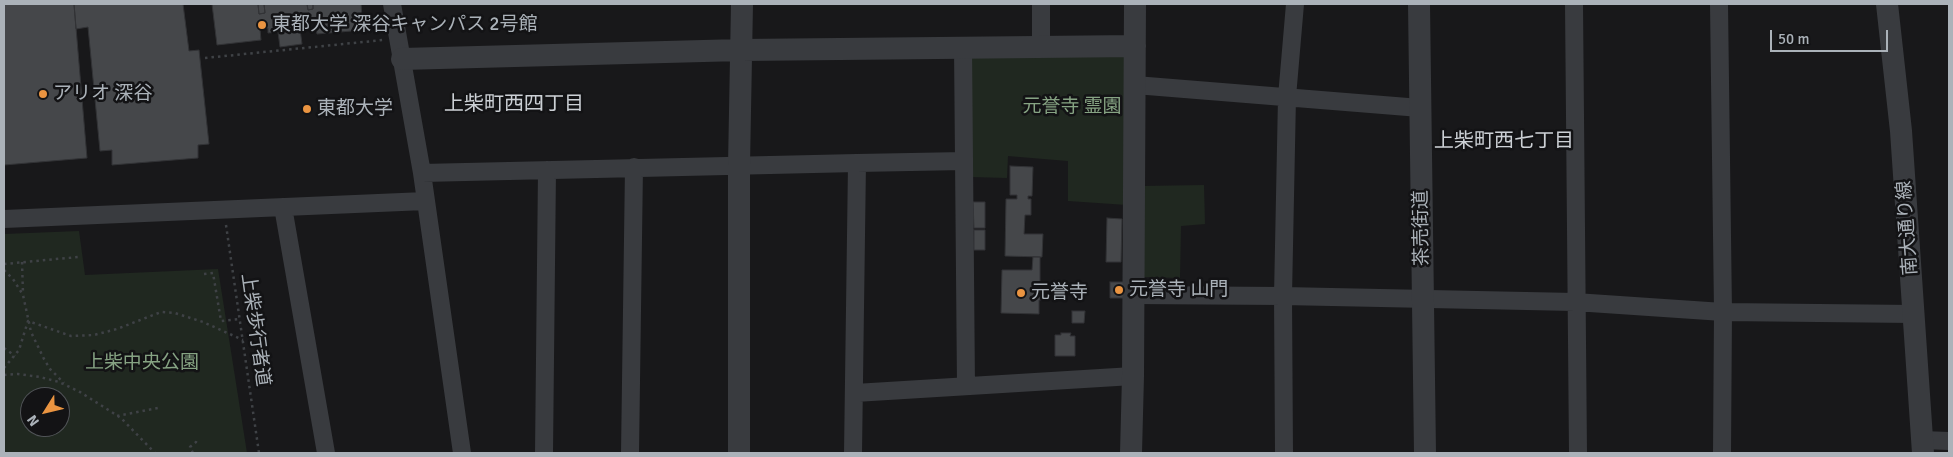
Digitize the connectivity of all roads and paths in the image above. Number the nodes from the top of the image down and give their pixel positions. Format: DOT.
graph roads {
  1 [pos="392,4"];
  2 [pos="742,4"];
  3 [pos="1041,4"];
  4 [pos="1135,4"];
  5 [pos="1295,4"];
  6 [pos="1419,4"];
  7 [pos="1574,4"];
  8 [pos="1719,4"];
  9 [pos="1887,4"];
  10 [pos="383,40"];
  11 [pos="1135,46"];
  12 [pos="1041,47"];
  13 [pos="962,48"];
  14 [pos="741,50"];
  15 [pos="205,58"];
  16 [pos="402,59"];
  17 [pos="1135,85"];
  18 [pos="1287,97"];
  19 [pos="1420,108"];
  20 [pos="964,161"];
  21 [pos="857,163"];
  22 [pos="739,165"];
  23 [pos="634,168"];
  24 [pos="547,170"];
  25 [pos="422,173"];
  26 [pos="425,201"];
  27 [pos="283,207"];
  28 [pos="224,211"];
  29 [pos="4,219"];
  30 [pos="78,257"];
  31 [pos="22,262"];
  32 [pos="4,264"];
  33 [pos="4,270"];
  34 [pos="204,274"];
  35 [pos="22,295"];
  36 [pos="1133,295"];
  37 [pos="1283,296"];
  38 [pos="1423,299"];
  39 [pos="1576,302"];
  40 [pos="1723,312"];
  41 [pos="1914,314"];
  42 [pos="240,319"];
  43 [pos="28,321"];
  44 [pos="243,340"];
  45 [pos="4,348"];
  46 [pos="15,356"];
  47 [pos="4,368"];
  48 [pos="4,375"];
  49 [pos="1133,376"];
  50 [pos="67,386"];
  51 [pos="966,386"];
  52 [pos="855,392"];
  53 [pos="158,408"];
  54 [pos="117,416"];
  55 [pos="197,437"];
  56 [pos="1949,441"];
  57 [pos="1922,447"];
  58 [pos="155,453"];
  59 [pos="193,453"];
  60 [pos="259,453"];
  61 [pos="326,453"];
  62 [pos="462,453"];
  63 [pos="544,453"];
  64 [pos="630,453"];
  65 [pos="739,453"];
  66 [pos="854,453"];
  67 [pos="1131,453"];
  68 [pos="1284,453"];
  69 [pos="1425,453"];
  70 [pos="1578,453"];
  71 [pos="1722,453"];
  1 -- 16 [label="street"];
  2 -- 14 [label="street"];
  3 -- 12 [label="street"];
  4 -- 11 [label="street"];
  5 -- 18 [label="street"];
  6 -- 19 [label="street, 茶売街道"];
  7 -- 39 [label="street"];
  8 -- 40 [label="street"];
  9 -- 41 [label="street, 南大通り線"];
  10 -- 15 [label="path"];
  11 -- 12 [label="street"];
  11 -- 17 [label="street"];
  12 -- 13 [label="street"];
  13 -- 14 [label="street"];
  13 -- 20 [label="street"];
  14 -- 16 [label="street"];
  14 -- 22 [label="street"];
  16 -- 25 [label="street"];
  17 -- 18 [label="street"];
  17 -- 36 [label="street"];
  18 -- 19 [label="street"];
  18 -- 37 [label="street"];
  19 -- 38 [label="street, 茶売街道"];
  20 -- 21 [label="street"];
  20 -- 51 [label="street"];
  21 -- 22 [label="street"];
  21 -- 52 [label="street"];
  22 -- 23 [label="street"];
  22 -- 65 [label="street"];
  23 -- 24 [label="street"];
  23 -- 64 [label="street"];
  24 -- 25 [label="street"];
  24 -- 63 [label="street"];
  25 -- 26 [label="street"];
  26 -- 27 [label="street"];
  26 -- 62 [label="street"];
  27 -- 28 [label="street"];
  27 -- 61 [label="street"];
  28 -- 29 [label="street"];
  28 -- 42 [label="path, 上柴歩行者道"];
  30 -- 31 [label="path"];
  31 -- 32 [label="path"];
  31 -- 35 [label="path"];
  33 -- 35 [label="path"];
  34 -- 42 [label="path"];
  35 -- 43 [label="path"];
  36 -- 37 [label="street"];
  36 -- 49 [label="street"];
  37 -- 38 [label="street"];
  37 -- 68 [label="street"];
  38 -- 39 [label="street"];
  38 -- 69 [label="street, 茶売街道"];
  39 -- 40 [label="street"];
  39 -- 70 [label="street"];
  40 -- 41 [label="street"];
  40 -- 71 [label="street"];
  41 -- 57 [label="street, 南大通り線"];
  42 -- 44 [label="path, 上柴歩行者道"];
  43 -- 44 [label="path"];
  43 -- 46 [label="path"];
  43 -- 50 [label="path"];
  44 -- 60 [label="path, 上柴歩行者道"];
  45 -- 46 [label="path"];
  46 -- 47 [label="path"];
  48 -- 50 [label="path"];
  49 -- 51 [label="street"];
  49 -- 67 [label="street"];
  50 -- 54 [label="path"];
  51 -- 52 [label="street"];
  52 -- 66 [label="street"];
  53 -- 54 [label="path"];
  54 -- 58 [label="path"];
  55 -- 59 [label="path"];
  56 -- 57 [label="street"];
}
